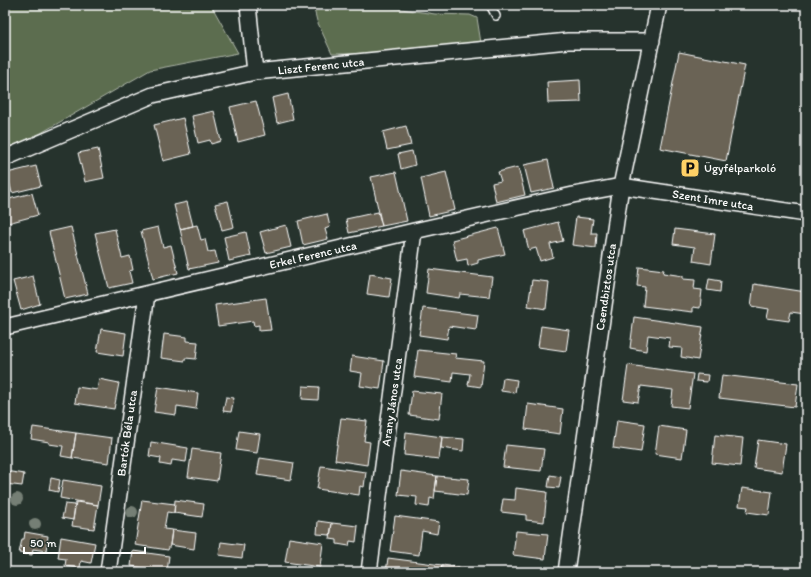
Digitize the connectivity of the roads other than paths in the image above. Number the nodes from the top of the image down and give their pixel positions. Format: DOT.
graph roads {
  1 [pos="248,5"];
  2 [pos="490,5"];
  3 [pos="659,5"];
  4 [pos="496,16"];
  5 [pos="652,41"];
  6 [pos="255,72"];
  7 [pos="5,158"];
  8 [pos="621,186"];
  9 [pos="806,214"];
  10 [pos="414,231"];
  11 [pos="147,294"];
  12 [pos="5,327"];
  13 [pos="108,572"];
  14 [pos="369,572"];
  15 [pos="566,572"];
  1 -- 6 [label="street"];
  2 -- 4 [label="lane"];
  3 -- 5 [label="street, Csendbiztos utca"];
  5 -- 6 [label="street, Liszt Ferenc utca"];
  5 -- 8 [label="street, Csendbiztos utca"];
  6 -- 7 [label="street, Liszt Ferenc utca"];
  8 -- 9 [label="street, Szent Imre utca"];
  8 -- 10 [label="street, Erkel Ferenc utca"];
  8 -- 15 [label="street, Csendbiztos utca"];
  10 -- 11 [label="street, Erkel Ferenc utca"];
  10 -- 14 [label="street, Arany János utca"];
  11 -- 12 [label="street, Erkel Ferenc utca"];
  11 -- 13 [label="street, Bartók Béla utca"];
}
